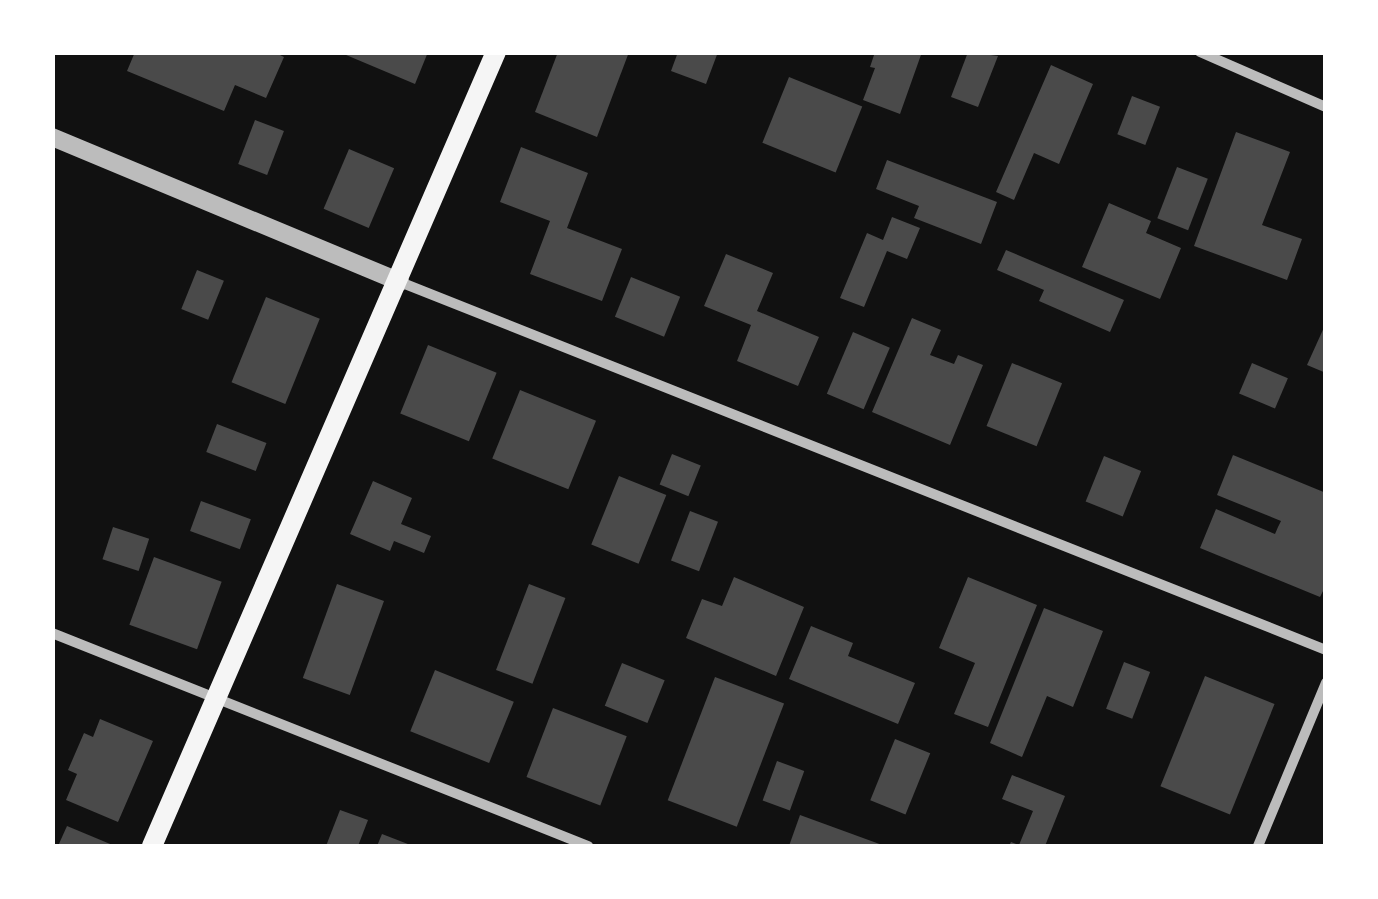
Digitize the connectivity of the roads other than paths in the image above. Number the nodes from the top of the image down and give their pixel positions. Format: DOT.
graph roads {
  1 [pos="496,52"];
  2 [pos="1200,52"];
  3 [pos="1326,107"];
  4 [pos="52,137"];
  5 [pos="400,282"];
  6 [pos="52,634"];
  7 [pos="1326,650"];
  8 [pos="1326,683"];
  9 [pos="214,700"];
  10 [pos="152,846"];
  11 [pos="588,846"];
  12 [pos="1258,846"];
  1 -- 5 [label="main road"];
  2 -- 3 [label="street"];
  4 -- 5 [label="street"];
  5 -- 7 [label="street"];
  5 -- 9 [label="main road"];
  6 -- 9 [label="street"];
  8 -- 12 [label="street"];
  9 -- 10 [label="main road"];
  9 -- 11 [label="street"];
}
